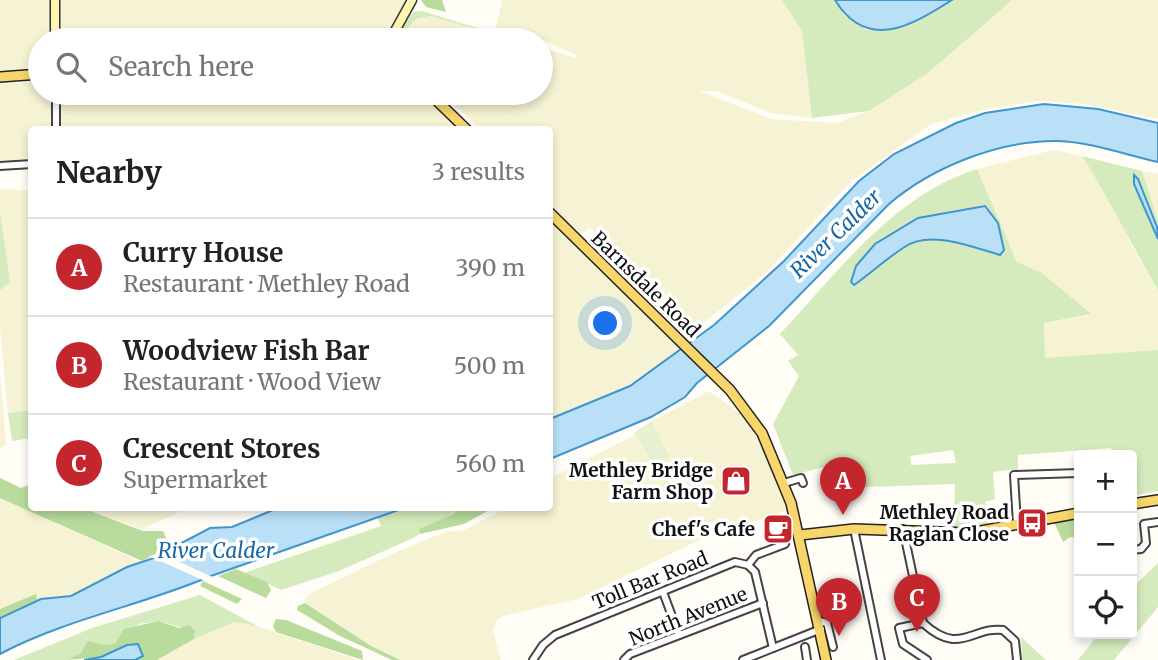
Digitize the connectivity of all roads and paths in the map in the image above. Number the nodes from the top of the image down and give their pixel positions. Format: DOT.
graph roads {
  1 [pos="55,0"];
  2 [pos="412,0"];
  3 [pos="55,28"];
  4 [pos="397,28"];
  5 [pos="28,75"];
  6 [pos="0,77"];
  7 [pos="56,105"];
  8 [pos="441,105"];
  9 [pos="56,126"];
  10 [pos="463,126"];
  11 [pos="28,164"];
  12 [pos="0,166"];
  13 [pos="553,216"];
  14 [pos="1074,473"];
  15 [pos="784,482"];
  16 [pos="803,483"];
  17 [pos="1158,500"];
  18 [pos="1137,503"];
  19 [pos="1074,514"];
  20 [pos="1158,522"];
  21 [pos="1017,524"];
  22 [pos="853,529"];
  23 [pos="903,529"];
  24 [pos="800,535"];
  25 [pos="785,544"];
  26 [pos="1137,549"];
  27 [pos="748,565"];
  28 [pos="663,592"];
  29 [pos="763,603"];
  30 [pos="923,623"];
  31 [pos="820,625"];
  32 [pos="679,635"];
  33 [pos="805,647"];
  34 [pos="833,647"];
  35 [pos="770,650"];
  36 [pos="533,660"];
  37 [pos="624,660"];
  38 [pos="743,660"];
  39 [pos="767,660"];
  40 [pos="807,660"];
  41 [pos="826,660"];
  42 [pos="881,660"];
  43 [pos="927,660"];
  44 [pos="1017,660"];
  1 -- 3 [label="street"];
  2 -- 4 [label="street"];
  5 -- 6 [label="main road"];
  7 -- 9 [label="street"];
  8 -- 10 [label="main road"];
  11 -- 12 [label="street"];
  13 -- 15 [label="main road, Barnsdale Road"];
  14 -- 21 [label="street"];
  15 -- 16 [label="street"];
  15 -- 24 [label="main road, Barnsdale Road"];
  17 -- 18 [label="main road"];
  19 -- 21 [label="main road"];
  20 -- 26 [label="street"];
  21 -- 23 [label="main road"];
  22 -- 23 [label="main road"];
  22 -- 24 [label="main road"];
  22 -- 42 [label="street"];
  23 -- 30 [label="street"];
  24 -- 31 [label="main road, Barnsdale Road"];
  25 -- 27 [label="street, Toll Bar Road"];
  27 -- 28 [label="street, Toll Bar Road"];
  27 -- 29 [label="street"];
  28 -- 32 [label="street"];
  28 -- 36 [label="street, Toll Bar Road"];
  29 -- 32 [label="street, North Avenue"];
  29 -- 35 [label="street"];
  30 -- 43 [label="street"];
  30 -- 44 [label="street"];
  31 -- 34 [label="street"];
  31 -- 35 [label="street"];
  31 -- 41 [label="main road, Barnsdale Road"];
  32 -- 37 [label="street, North Avenue"];
  33 -- 40 [label="street"];
  35 -- 38 [label="street"];
  35 -- 39 [label="street"];
}
